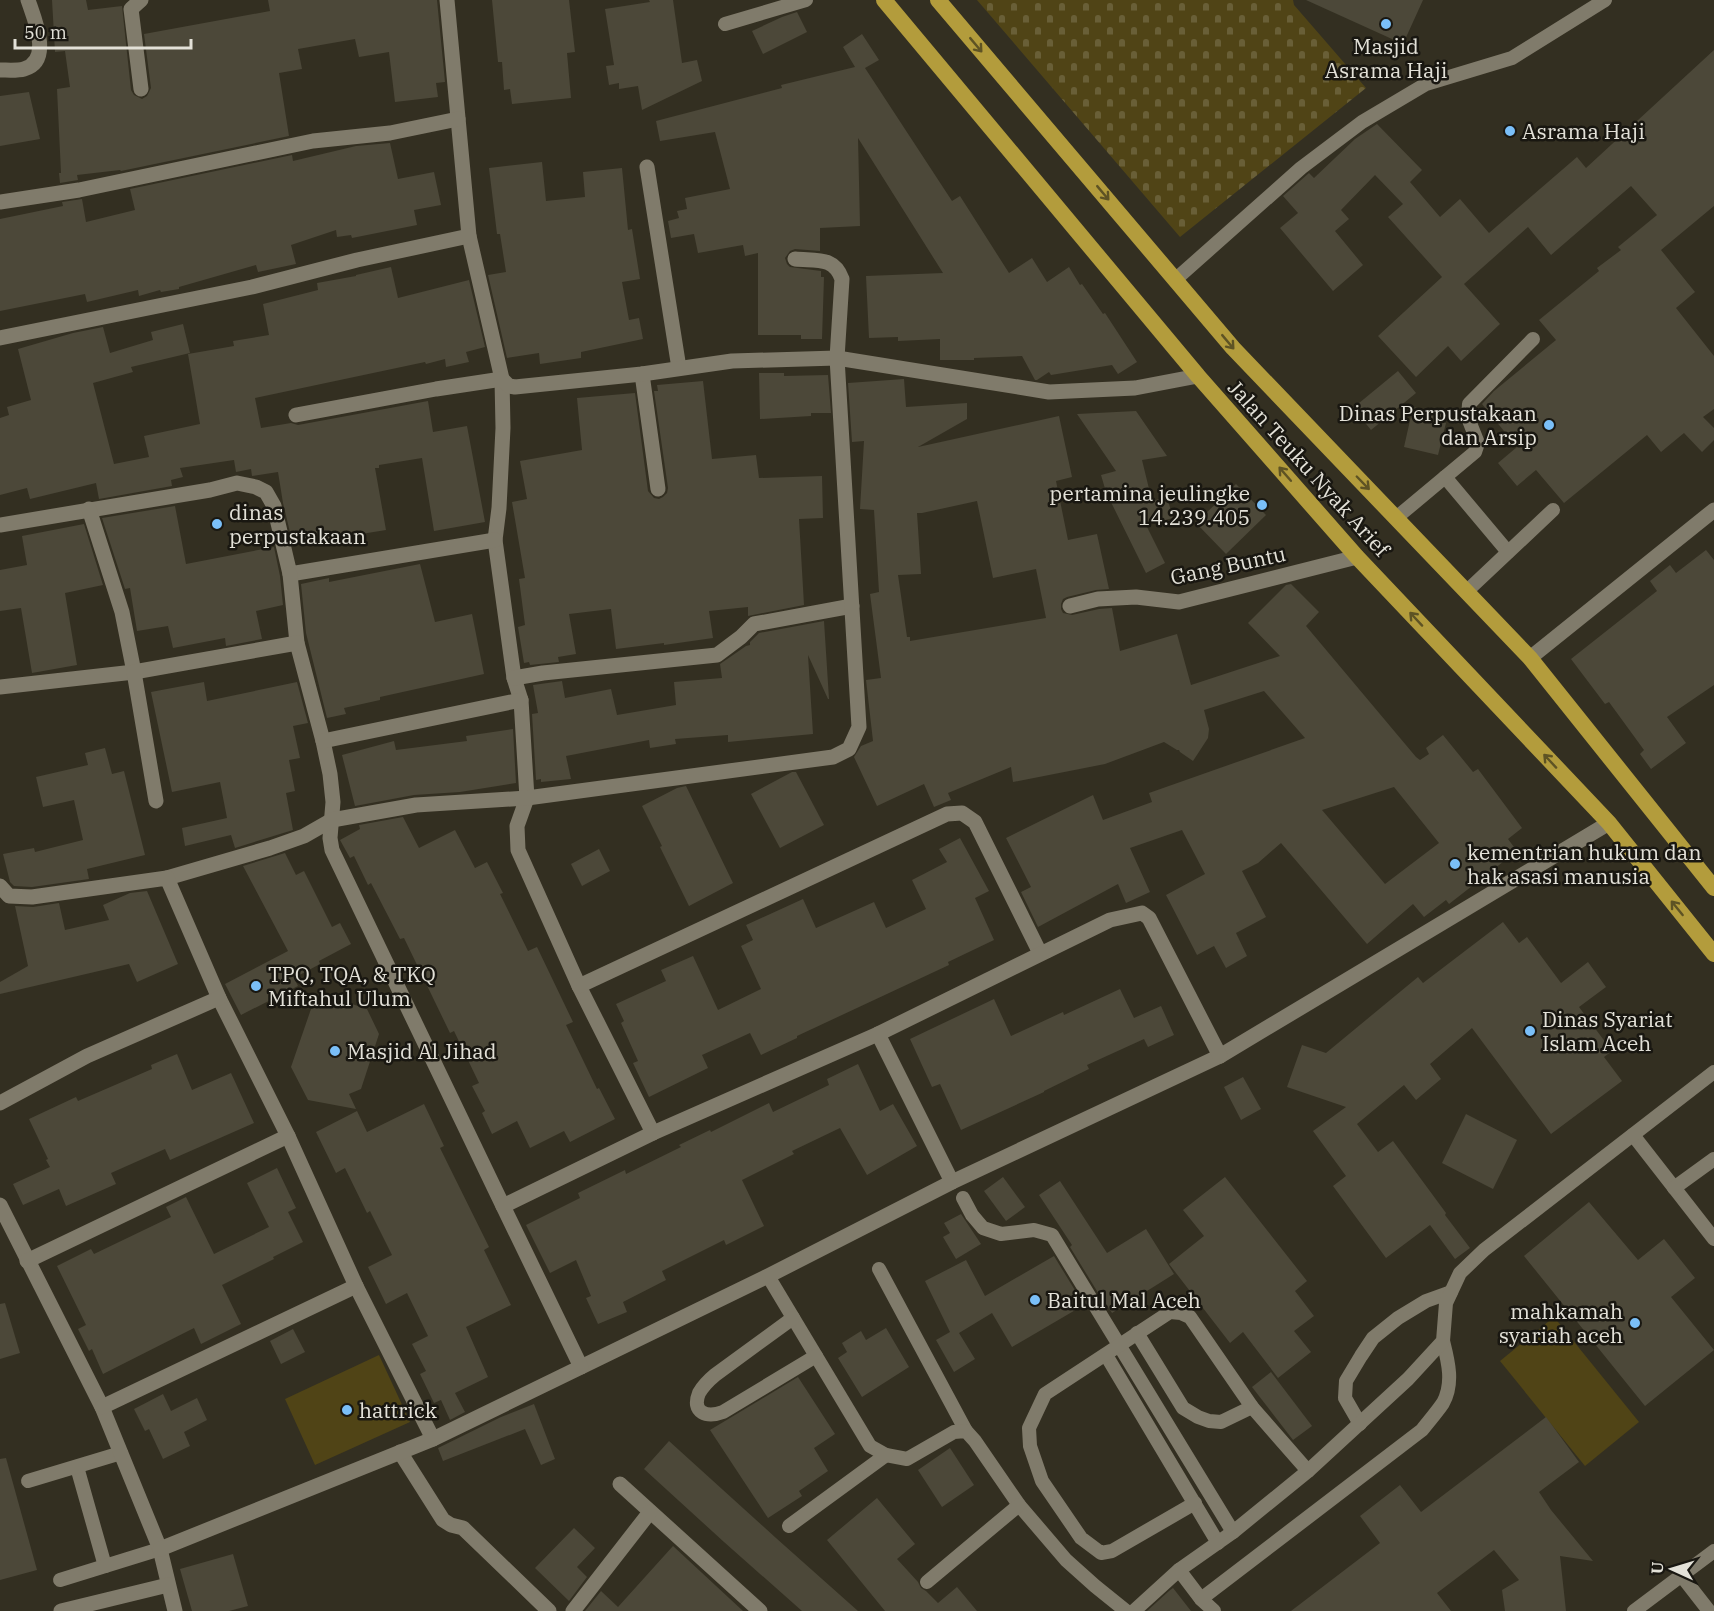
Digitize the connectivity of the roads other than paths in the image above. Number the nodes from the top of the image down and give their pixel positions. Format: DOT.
graph roads {
  1 [pos="28,0"];
  2 [pos="141,0"];
  3 [pos="447,0"];
  4 [pos="806,0"];
  5 [pos="884,0"];
  6 [pos="938,0"];
  7 [pos="1605,0"];
  8 [pos="725,24"];
  9 [pos="0,70"];
  10 [pos="141,89"];
  11 [pos="458,119"];
  12 [pos="648,167"];
  13 [pos="0,202"];
  14 [pos="469,236"];
  15 [pos="795,259"];
  16 [pos="1176,279"];
  17 [pos="0,338"];
  18 [pos="1533,339"];
  19 [pos="837,358"];
  20 [pos="679,368"];
  21 [pos="642,374"];
  22 [pos="1198,376"];
  23 [pos="502,379"];
  24 [pos="296,415"];
  25 [pos="1445,477"];
  26 [pos="658,489"];
  27 [pos="89,509"];
  28 [pos="1553,510"];
  29 [pos="1712,516"];
  30 [pos="1396,518"];
  31 [pos="0,525"];
  32 [pos="495,540"];
  33 [pos="1508,552"];
  34 [pos="1357,556"];
  35 [pos="290,574"];
  36 [pos="1467,591"];
  37 [pos="852,606"];
  38 [pos="1070,606"];
  39 [pos="297,642"];
  40 [pos="1530,658"];
  41 [pos="134,672"];
  42 [pos="514,678"];
  43 [pos="0,687"];
  44 [pos="520,700"];
  45 [pos="323,741"];
  46 [pos="527,798"];
  47 [pos="156,801"];
  48 [pos="332,820"];
  49 [pos="1609,823"];
  50 [pos="167,878"];
  51 [pos="0,886"];
  52 [pos="1714,888"];
  53 [pos="1040,953"];
  54 [pos="1714,954"];
  55 [pos="579,986"];
  56 [pos="219,998"];
  57 [pos="878,1034"];
  58 [pos="1220,1056"];
  59 [pos="1714,1072"];
  60 [pos="0,1103"];
  61 [pos="653,1133"];
  62 [pos="288,1136"];
  63 [pos="1633,1136"];
  64 [pos="1714,1159"];
  65 [pos="952,1182"];
  66 [pos="1674,1188"];
  67 [pos="963,1198"];
  68 [pos="0,1206"];
  69 [pos="503,1206"];
  70 [pos="1714,1239"];
  71 [pos="27,1261"];
  72 [pos="879,1269"];
  73 [pos="768,1276"];
  74 [pos="356,1286"];
  75 [pos="1451,1292"];
  76 [pos="793,1318"];
  77 [pos="1137,1333"];
  78 [pos="1443,1341"];
  79 [pos="1119,1345"];
  80 [pos="1106,1354"];
  81 [pos="816,1356"];
  82 [pos="581,1367"];
  83 [pos="102,1407"];
  84 [pos="1252,1407"];
  85 [pos="1360,1424"];
  86 [pos="966,1431"];
  87 [pos="433,1439"];
  88 [pos="400,1452"];
  89 [pos="121,1453"];
  90 [pos="886,1455"];
  91 [pos="77,1467"];
  92 [pos="1308,1471"];
  93 [pos="28,1481"];
  94 [pos="620,1484"];
  95 [pos="1195,1503"];
  96 [pos="1019,1505"];
  97 [pos="650,1512"];
  98 [pos="789,1526"];
  99 [pos="1233,1532"];
  100 [pos="1218,1543"];
  101 [pos="160,1549"];
  102 [pos="1714,1551"];
  103 [pos="105,1566"];
  104 [pos="1179,1570"];
  105 [pos="1681,1575"];
  106 [pos="60,1580"];
  107 [pos="927,1582"];
  108 [pos="168,1585"];
  109 [pos="1201,1599"];
  110 [pos="1141,1608"];
  111 [pos="61,1611"];
  112 [pos="175,1611"];
  113 [pos="549,1611"];
  114 [pos="573,1611"];
  115 [pos="760,1611"];
  116 [pos="1126,1611"];
  117 [pos="1214,1611"];
  118 [pos="1634,1611"];
  119 [pos="1709,1611"];
  1 -- 9 [label="street"];
  2 -- 10 [label="street"];
  3 -- 11 [label="street"];
  4 -- 8 [label="lane"];
  5 -- 22 [label="highway, Jalan Teuku Nyak Arief"];
  6 -- 16 [label="highway, Jalan Teuku Nyak Arief, one-way"];
  7 -- 16 [label="lane"];
  11 -- 13 [label="street"];
  11 -- 14 [label="street"];
  12 -- 20 [label="street"];
  14 -- 17 [label="street"];
  14 -- 23 [label="street"];
  15 -- 19 [label="street"];
  16 -- 30 [label="highway, Jalan Teuku Nyak Arief, one-way"];
  18 -- 25 [label="lane"];
  19 -- 20 [label="street"];
  19 -- 22 [label="street"];
  19 -- 37 [label="street"];
  20 -- 21 [label="street"];
  21 -- 23 [label="street"];
  21 -- 26 [label="street"];
  34 -- 22 [label="highway, Jalan Teuku Nyak Arief, one-way"];
  23 -- 24 [label="street"];
  23 -- 32 [label="street"];
  25 -- 30 [label="lane"];
  25 -- 33 [label="lane"];
  27 -- 31 [label="street"];
  27 -- 35 [label="street"];
  27 -- 41 [label="street"];
  28 -- 33 [label="lane"];
  29 -- 40 [label="street"];
  30 -- 36 [label="highway, Jalan Teuku Nyak Arief"];
  32 -- 35 [label="street"];
  32 -- 42 [label="street"];
  33 -- 36 [label="lane"];
  34 -- 38 [label="street, Gang Buntu"];
  49 -- 34 [label="highway, Jalan Teuku Nyak Arief, one-way"];
  35 -- 39 [label="street"];
  36 -- 40 [label="highway, Jalan Teuku Nyak Arief"];
  37 -- 42 [label="street"];
  37 -- 46 [label="street"];
  39 -- 41 [label="street"];
  39 -- 45 [label="street"];
  40 -- 52 [label="highway, Jalan Teuku Nyak Arief"];
  41 -- 43 [label="street"];
  41 -- 47 [label="street"];
  42 -- 44 [label="street"];
  44 -- 45 [label="street"];
  44 -- 46 [label="street"];
  45 -- 48 [label="street"];
  46 -- 48 [label="street"];
  46 -- 55 [label="street"];
  48 -- 50 [label="street"];
  48 -- 69 [label="street"];
  54 -- 49 [label="highway, Jalan Teuku Nyak Arief, one-way"];
  49 -- 58 [label="street"];
  50 -- 51 [label="street"];
  50 -- 56 [label="street"];
  53 -- 55 [label="street"];
  53 -- 57 [label="street"];
  53 -- 58 [label="street"];
  55 -- 61 [label="street"];
  56 -- 60 [label="street"];
  56 -- 62 [label="street"];
  57 -- 61 [label="street"];
  57 -- 65 [label="street"];
  58 -- 65 [label="street"];
  59 -- 63 [label="lane"];
  61 -- 69 [label="street"];
  62 -- 71 [label="street"];
  62 -- 74 [label="street"];
  63 -- 66 [label="lane"];
  63 -- 75 [label="lane"];
  64 -- 66 [label="lane"];
  65 -- 73 [label="street"];
  66 -- 70 [label="lane"];
  67 -- 79 [label="lane"];
  68 -- 71 [label="street"];
  69 -- 82 [label="street"];
  71 -- 83 [label="street"];
  72 -- 86 [label="lane"];
  73 -- 76 [label="lane"];
  73 -- 82 [label="street"];
  74 -- 83 [label="street"];
  74 -- 87 [label="street"];
  75 -- 78 [label="lane"];
  75 -- 85 [label="lane"];
  76 -- 81 [label="lane"];
  76 -- 81 [label="lane"];
  77 -- 79 [label="lane"];
  77 -- 84 [label="lane"];
  77 -- 84 [label="lane"];
  78 -- 85 [label="lane"];
  78 -- 109 [label="lane"];
  79 -- 80 [label="lane"];
  79 -- 99 [label="lane"];
  80 -- 95 [label="lane"];
  80 -- 95 [label="lane"];
  81 -- 90 [label="lane"];
  82 -- 87 [label="street"];
  83 -- 89 [label="street"];
  84 -- 92 [label="lane"];
  85 -- 92 [label="lane"];
  86 -- 90 [label="lane"];
  86 -- 96 [label="lane"];
  87 -- 88 [label="street"];
  88 -- 101 [label="street"];
  88 -- 113 [label="street"];
  89 -- 91 [label="lane"];
  89 -- 101 [label="street"];
  90 -- 98 [label="lane"];
  91 -- 93 [label="lane"];
  91 -- 103 [label="lane"];
  92 -- 99 [label="lane"];
  94 -- 97 [label="street"];
  95 -- 100 [label="lane"];
  96 -- 107 [label="lane"];
  96 -- 116 [label="lane"];
  97 -- 114 [label="street"];
  97 -- 115 [label="street"];
  99 -- 100 [label="lane"];
  100 -- 104 [label="lane"];
  101 -- 103 [label="lane"];
  101 -- 108 [label="street"];
  102 -- 105 [label="lane"];
  103 -- 106 [label="lane"];
  104 -- 109 [label="lane"];
  104 -- 110 [label="lane"];
  105 -- 118 [label="lane"];
  105 -- 119 [label="lane"];
  108 -- 111 [label="street"];
  108 -- 112 [label="street"];
  109 -- 117 [label="lane"];
}
